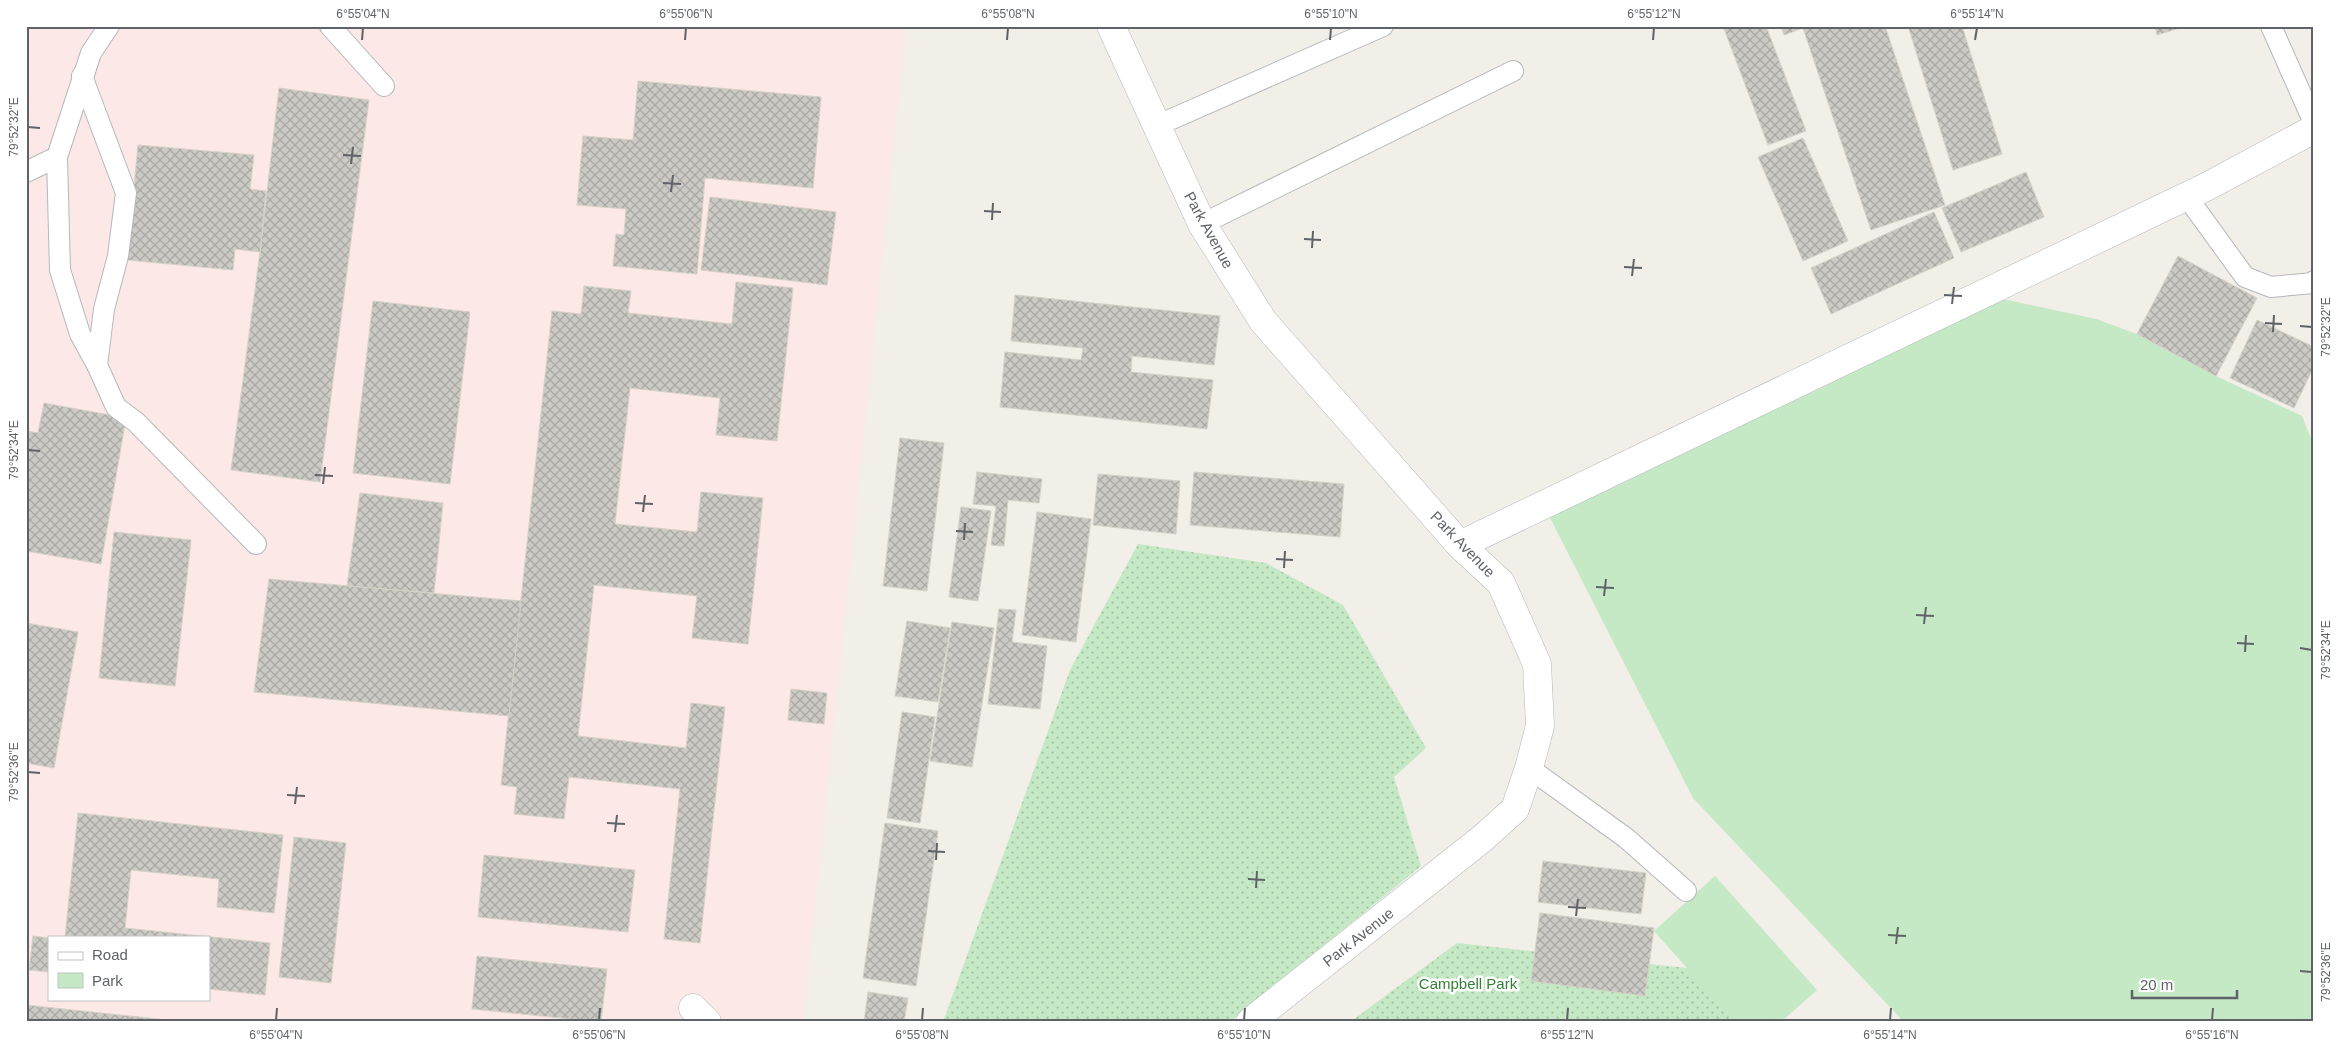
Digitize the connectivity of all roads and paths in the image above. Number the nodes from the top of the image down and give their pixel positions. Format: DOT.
graph roads {
  1 [pos="109,26"];
  2 [pos="330,26"];
  3 [pos="1111,26"];
  4 [pos="1384,26"];
  5 [pos="2271,26"];
  6 [pos="1513,71"];
  7 [pos="82,76"];
  8 [pos="384,86"];
  9 [pos="2314,123"];
  10 [pos="1156,126"];
  11 [pos="2314,129"];
  12 [pos="57,157"];
  13 [pos="26,172"];
  14 [pos="2187,197"];
  15 [pos="1202,224"];
  16 [pos="2313,283"];
  17 [pos="97,364"];
  18 [pos="256,544"];
  19 [pos="1460,545"];
  20 [pos="1529,768"];
  21 [pos="1686,891"];
  22 [pos="1250,1022"];
  1 -- 7 [label="lane"];
  2 -- 8 [label="lane"];
  3 -- 10 [label="street, Park Avenue"];
  4 -- 10 [label="lane"];
  5 -- 9 [label="lane"];
  6 -- 15 [label="lane"];
  7 -- 12 [label="lane"];
  7 -- 17 [label="lane"];
  10 -- 15 [label="street, Park Avenue"];
  11 -- 14 [label="street"];
  12 -- 13 [label="lane"];
  12 -- 17 [label="lane"];
  14 -- 16 [label="lane"];
  14 -- 19 [label="street"];
  15 -- 19 [label="street, Park Avenue"];
  17 -- 18 [label="lane"];
  19 -- 20 [label="street, Park Avenue"];
  20 -- 21 [label="lane"];
  20 -- 22 [label="street, Park Avenue"];
}
